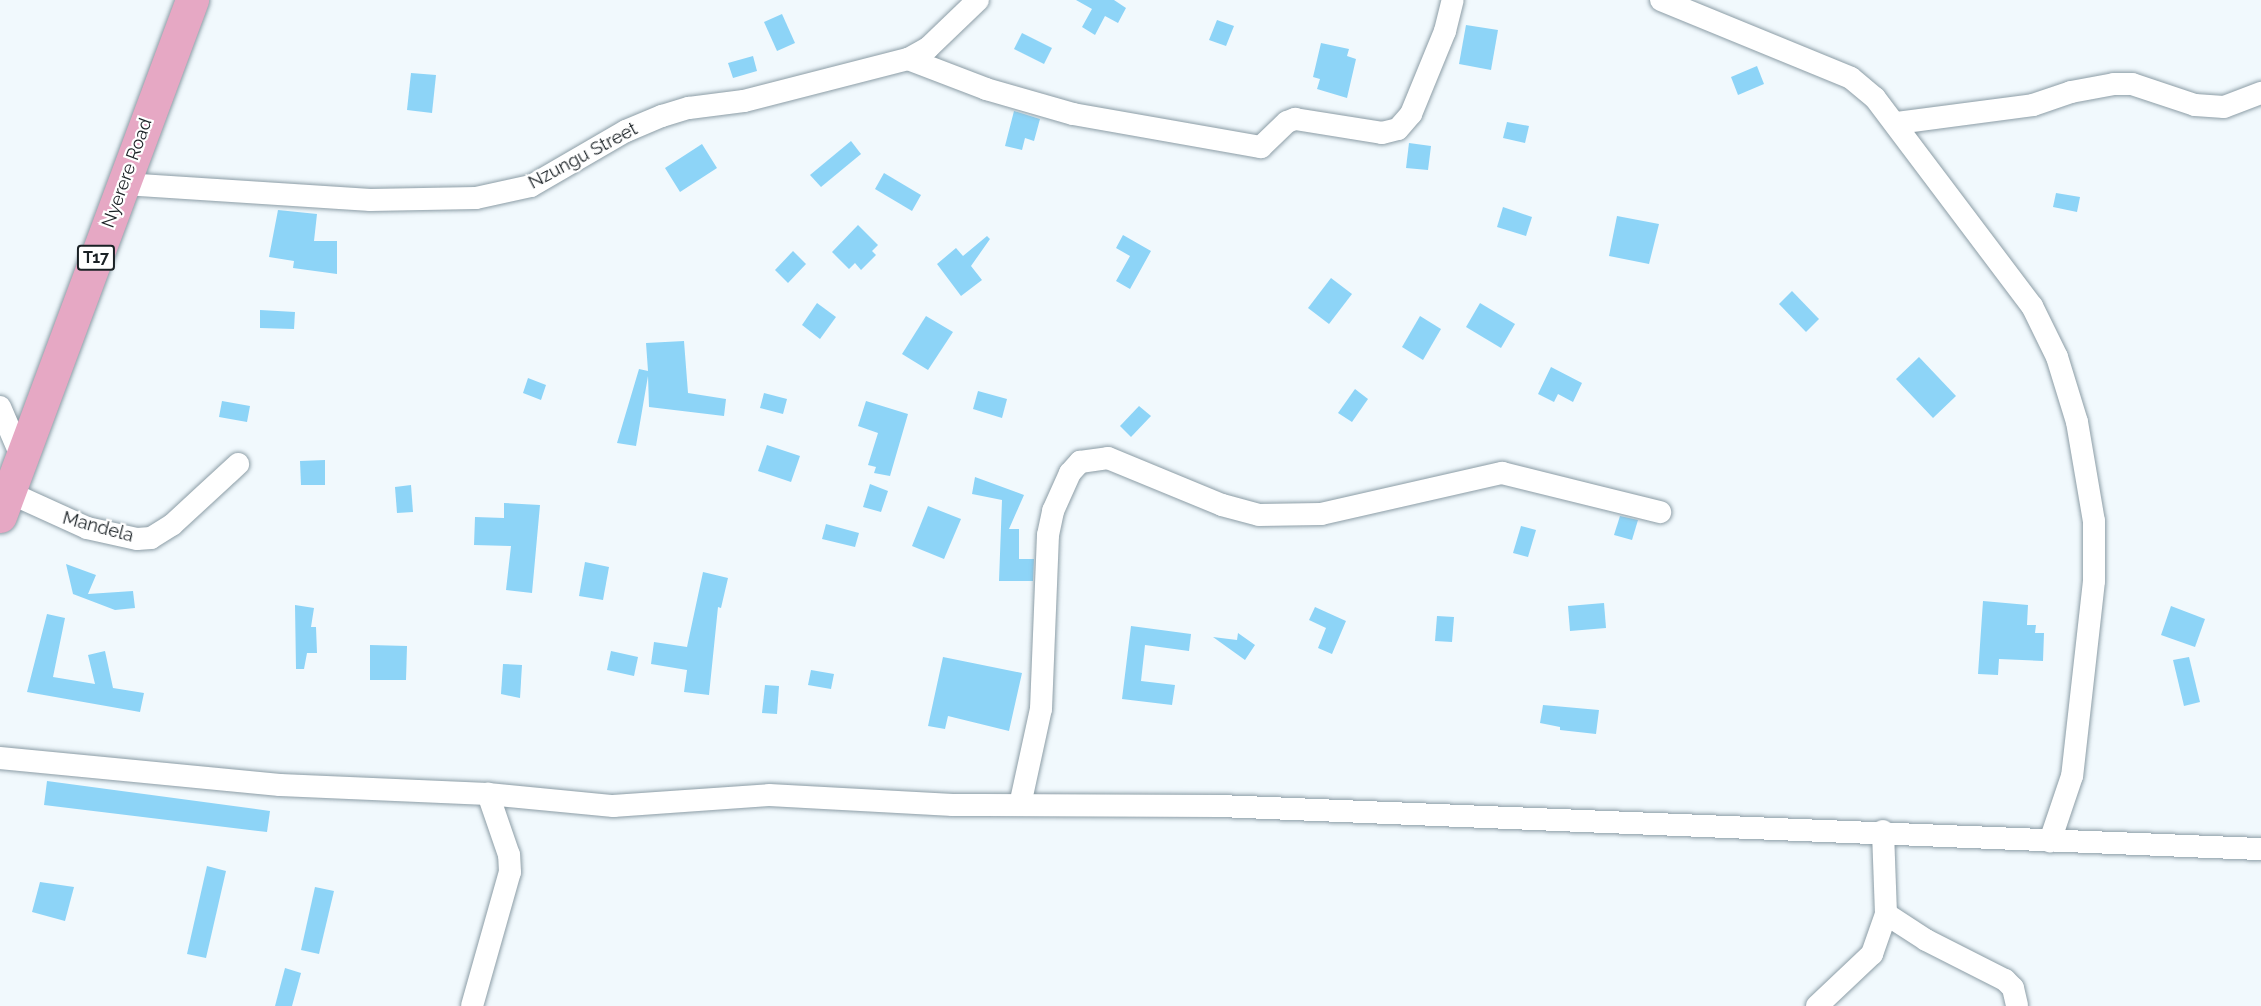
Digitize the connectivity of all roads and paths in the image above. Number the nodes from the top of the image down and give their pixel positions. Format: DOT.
graph roads {
  1 [pos="192,0"];
  2 [pos="978,0"];
  3 [pos="1453,0"];
  4 [pos="1661,0"];
  5 [pos="908,59"];
  6 [pos="2261,93"];
  7 [pos="1897,123"];
  8 [pos="124,184"];
  9 [pos="0,407"];
  10 [pos="21,456"];
  11 [pos="238,464"];
  12 [pos="4,504"];
  13 [pos="1660,512"];
  14 [pos="0,758"];
  15 [pos="488,794"];
  16 [pos="1020,805"];
  17 [pos="1883,831"];
  18 [pos="2050,841"];
  19 [pos="2261,849"];
  20 [pos="1886,914"];
  21 [pos="472,1006"];
  22 [pos="1817,1006"];
  23 [pos="2018,1006"];
  1 -- 8 [label="main road, Nyerere Road / T17"];
  2 -- 5 [label="street, Nzungu Street"];
  3 -- 5 [label="street"];
  4 -- 7 [label="street"];
  5 -- 8 [label="street, Nzungu Street"];
  6 -- 7 [label="street"];
  7 -- 18 [label="street"];
  8 -- 10 [label="main road, Nyerere Road / T17"];
  9 -- 10 [label="street"];
  10 -- 12 [label="main road, Nyerere Road / T17"];
  11 -- 12 [label="street, Mandela"];
  13 -- 16 [label="street"];
  14 -- 15 [label="street"];
  15 -- 16 [label="street"];
  15 -- 21 [label="street"];
  16 -- 17 [label="street"];
  17 -- 18 [label="street"];
  17 -- 20 [label="street"];
  18 -- 19 [label="street"];
  20 -- 22 [label="street"];
  20 -- 23 [label="street"];
}
